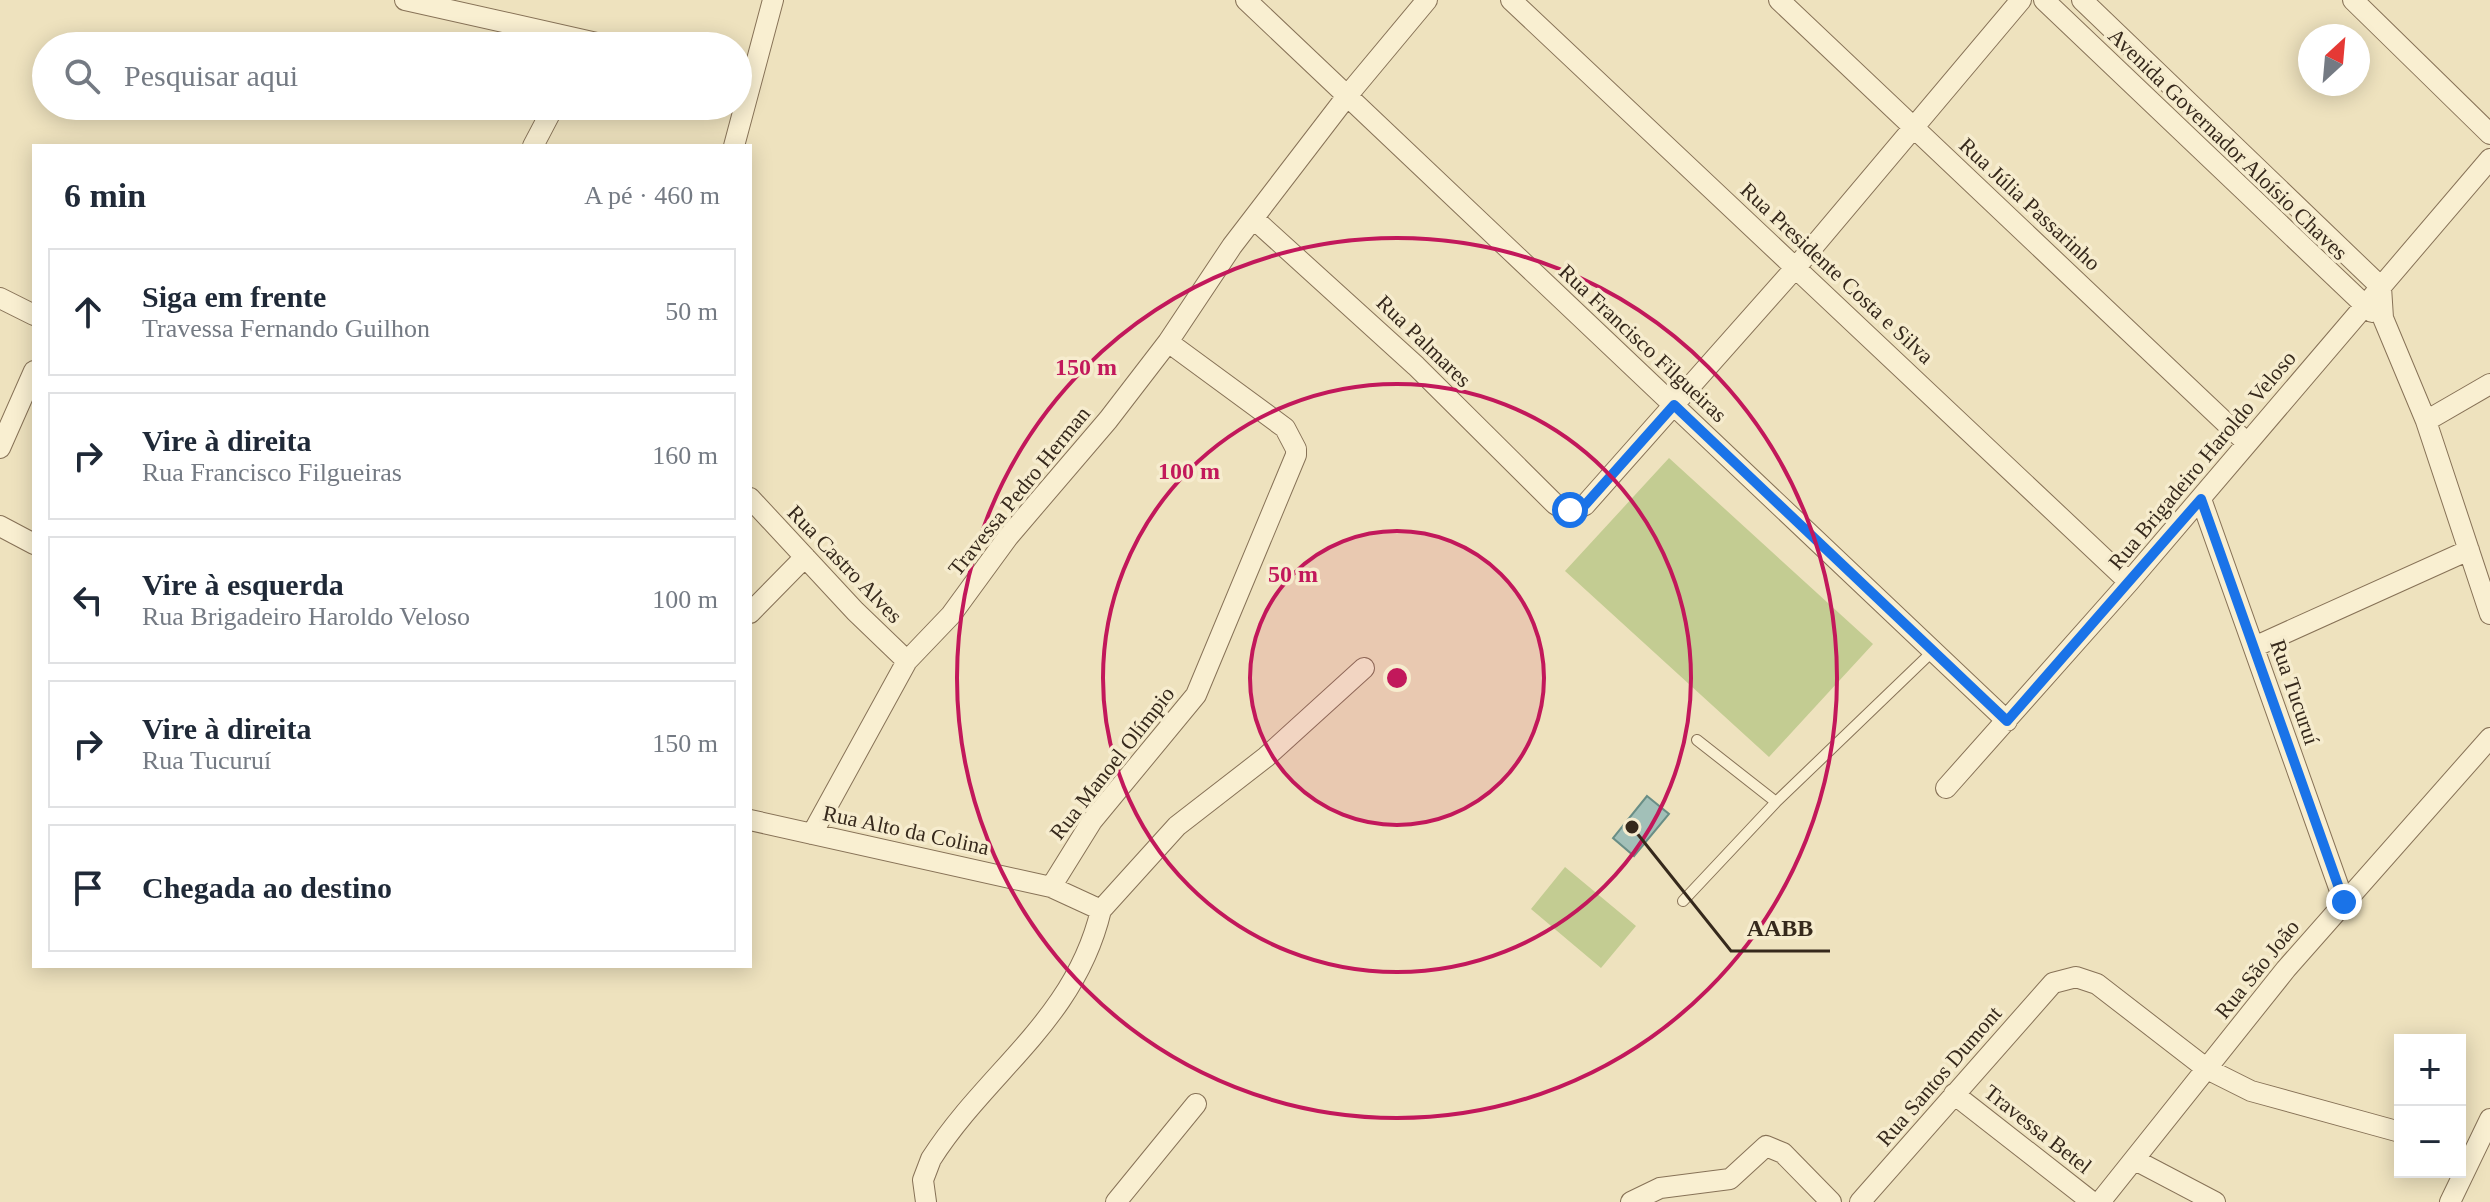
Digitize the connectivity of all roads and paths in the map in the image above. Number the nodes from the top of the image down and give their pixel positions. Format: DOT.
graph roads {
  1 [pos="405,0"];
  2 [pos="773,0"];
  3 [pos="1246,0"];
  4 [pos="1427,0"];
  5 [pos="1511,0"];
  6 [pos="1779,0"];
  7 [pos="2021,0"];
  8 [pos="2044,0"];
  9 [pos="2082,0"];
  10 [pos="2353,0"];
  11 [pos="535,32"];
  12 [pos="752,56"];
  13 [pos="1347,96"];
  14 [pos="547,120"];
  15 [pos="738,120"];
  16 [pos="1915,128"];
  17 [pos="2490,134"];
  18 [pos="534,144"];
  19 [pos="734,144"];
  20 [pos="2490,159"];
  21 [pos="1254,219"];
  22 [pos="1797,266"];
  23 [pos="2381,287"];
  24 [pos="0,298"];
  25 [pos="2363,307"];
  26 [pos="32,314"];
  27 [pos="2383,318"];
  28 [pos="1168,342"];
  29 [pos="32,376"];
  30 [pos="2490,384"];
  31 [pos="1674,405"];
  32 [pos="2426,421"];
  33 [pos="2247,443"];
  34 [pos="0,448"];
  35 [pos="2201,499"];
  36 [pos="752,500"];
  37 [pos="0,526"];
  38 [pos="32,543"];
  39 [pos="2469,550"];
  40 [pos="805,557"];
  41 [pos="2129,582"];
  42 [pos="752,611"];
  43 [pos="2490,614"];
  44 [pos="2254,647"];
  45 [pos="1932,652"];
  46 [pos="907,661"];
  47 [pos="1364,668"];
  48 [pos="2007,721"];
  49 [pos="2490,738"];
  50 [pos="1697,740"];
  51 [pos="1946,788"];
  52 [pos="1776,802"];
  53 [pos="752,820"];
  54 [pos="812,834"];
  55 [pos="1051,887"];
  56 [pos="1683,901"];
  57 [pos="2344,902"];
  58 [pos="1101,910"];
  59 [pos="2207,1069"];
  60 [pos="1954,1094"];
  61 [pos="1196,1104"];
  62 [pos="2490,1119"];
  63 [pos="2394,1130"];
  64 [pos="2474,1156"];
  65 [pos="2135,1160"];
  66 [pos="926,1202"];
  67 [pos="1116,1202"];
  68 [pos="1631,1202"];
  69 [pos="1831,1202"];
  70 [pos="1860,1202"];
  71 [pos="2092,1202"];
  72 [pos="2100,1202"];
  73 [pos="2215,1202"];
  74 [pos="2450,1202"];
  1 -- 11 [label="street"];
  2 -- 12 [label="street"];
  3 -- 13 [label="street, Rua Francisco Filgueiras"];
  4 -- 13 [label="street, Travessa Pedro Herman"];
  5 -- 22 [label="street, Rua Presidente Costa e Silva"];
  6 -- 16 [label="street, Rua Júlia Passarinho"];
  7 -- 16 [label="street"];
  8 -- 25 [label="street, Avenida Governador Aloísio Chaves"];
  9 -- 23 [label="street, Avenida Governador Aloísio Chaves"];
  10 -- 17 [label="street"];
  13 -- 21 [label="street, Travessa Pedro Herman"];
  13 -- 31 [label="street, Rua Francisco Filgueiras"];
  14 -- 18 [label="street"];
  15 -- 19 [label="street"];
  16 -- 22 [label="street"];
  16 -- 33 [label="street, Rua Júlia Passarinho"];
  20 -- 23 [label="street, Rua Brigadeiro Haroldo Veloso"];
  21 -- 28 [label="street, Travessa Pedro Herman"];
  21 -- 31 [label="street, Rua Palmares"];
  22 -- 31 [label="street"];
  22 -- 41 [label="street, Rua Presidente Costa e Silva"];
  23 -- 25 [label="street, Rua Brigadeiro Haroldo Veloso"];
  23 -- 27 [label="street"];
  24 -- 26 [label="street"];
  25 -- 27 [label="street, Avenida Governador Aloísio Chaves"];
  25 -- 33 [label="street, Rua Brigadeiro Haroldo Veloso"];
  27 -- 32 [label="street"];
  28 -- 46 [label="street, Travessa Pedro Herman"];
  28 -- 55 [label="street, Rua Manoel Olímpio"];
  29 -- 34 [label="street"];
  30 -- 32 [label="street"];
  31 -- 45 [label="street, Rua Francisco Filgueiras"];
  32 -- 39 [label="street"];
  33 -- 35 [label="street, Rua Brigadeiro Haroldo Veloso"];
  35 -- 41 [label="street, Rua Brigadeiro Haroldo Veloso"];
  35 -- 44 [label="street, Rua Tucuruí"];
  36 -- 40 [label="street, Rua Castro Alves"];
  37 -- 38 [label="street"];
  39 -- 43 [label="street"];
  39 -- 44 [label="street"];
  40 -- 42 [label="street"];
  40 -- 46 [label="street, Rua Castro Alves"];
  41 -- 48 [label="street, Rua Brigadeiro Haroldo Veloso"];
  44 -- 57 [label="street, Rua Tucuruí"];
  45 -- 48 [label="street, Rua Francisco Filgueiras"];
  45 -- 52 [label="lane"];
  46 -- 54 [label="street, Travessa Pedro Herman"];
  47 -- 58 [label="street"];
  48 -- 51 [label="street, Rua Brigadeiro Haroldo Veloso"];
  49 -- 57 [label="street, Rua São João"];
  50 -- 52 [label="lane"];
  52 -- 56 [label="lane"];
  53 -- 54 [label="street, Rua Alto da Colina"];
  54 -- 55 [label="street, Rua Alto da Colina"];
  55 -- 58 [label="street"];
  57 -- 59 [label="street, Rua São João"];
  58 -- 66 [label="street"];
  59 -- 60 [label="street, Rua Santos Dumont"];
  59 -- 63 [label="street"];
  59 -- 65 [label="street, Rua São João"];
  60 -- 70 [label="street, Rua Santos Dumont"];
  60 -- 71 [label="street, Travessa Betel"];
  61 -- 67 [label="street"];
  62 -- 64 [label="street"];
  64 -- 74 [label="street"];
  65 -- 72 [label="street, Rua São João"];
  65 -- 73 [label="street"];
  68 -- 69 [label="street"];
}
